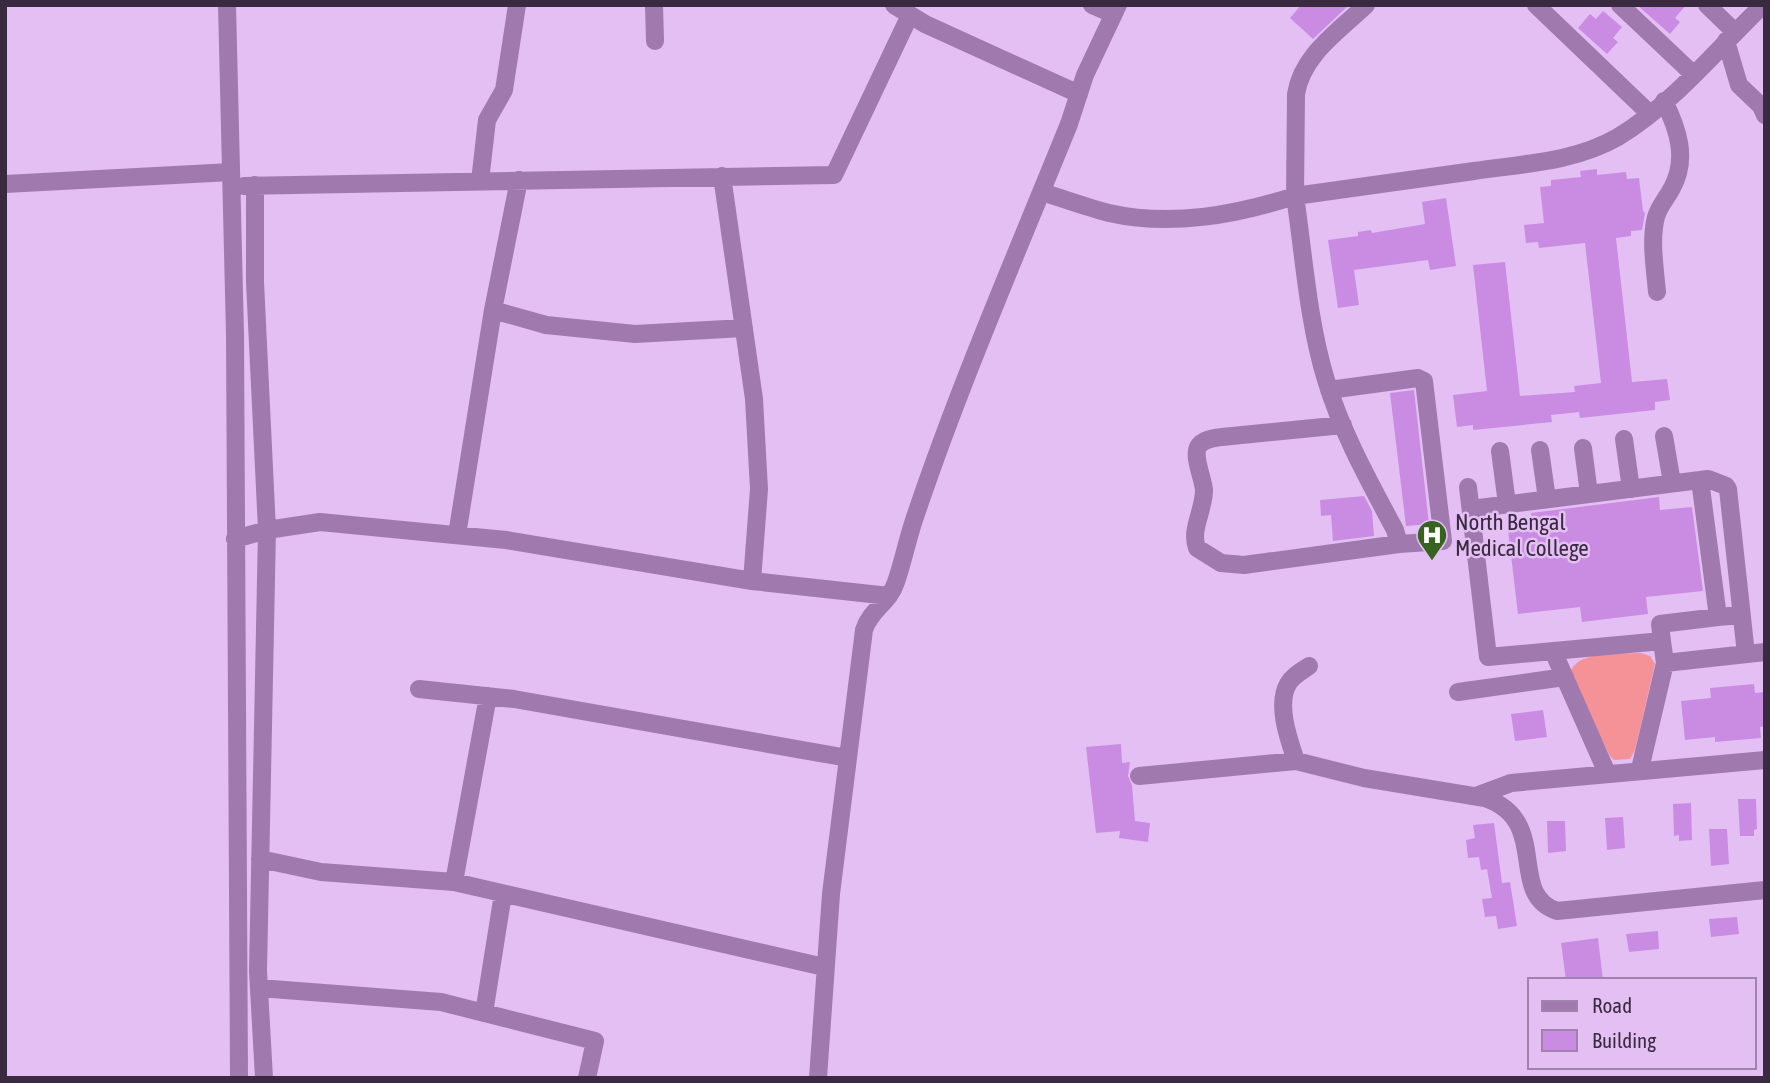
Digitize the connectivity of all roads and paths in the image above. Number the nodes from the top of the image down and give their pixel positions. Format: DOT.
graph roads {
  1 [pos="228,5"];
  2 [pos="517,5"];
  3 [pos="654,5"];
  4 [pos="1092,5"];
  5 [pos="1366,5"];
  6 [pos="1536,5"];
  7 [pos="1620,5"];
  8 [pos="1707,5"];
  9 [pos="1763,5"];
  10 [pos="902,10"];
  11 [pos="1116,10"];
  12 [pos="1731,36"];
  13 [pos="654,41"];
  14 [pos="1693,74"];
  15 [pos="1079,94"];
  16 [pos="1664,101"];
  17 [pos="1650,114"];
  18 [pos="1765,115"];
  19 [pos="722,176"];
  20 [pos="232,179"];
  21 [pos="519,180"];
  22 [pos="480,181"];
  23 [pos="5,184"];
  24 [pos="255,185"];
  25 [pos="1042,192"];
  26 [pos="1295,196"];
  27 [pos="1657,292"];
  28 [pos="493,310"];
  29 [pos="744,328"];
  30 [pos="1329,390"];
  31 [pos="1343,425"];
  32 [pos="1664,436"];
  33 [pos="1624,439"];
  34 [pos="1583,448"];
  35 [pos="1541,450"];
  36 [pos="1500,452"];
  37 [pos="1700,480"];
  38 [pos="1672,482"];
  39 [pos="1468,487"];
  40 [pos="1631,489"];
  41 [pos="1589,494"];
  42 [pos="1547,499"];
  43 [pos="1507,504"];
  44 [pos="1472,509"];
  45 [pos="267,530"];
  46 [pos="457,536"];
  47 [pos="235,539"];
  48 [pos="1399,544"];
  49 [pos="752,581"];
  50 [pos="890,596"];
  51 [pos="1741,615"];
  52 [pos="1718,617"];
  53 [pos="1662,640"];
  54 [pos="1553,651"];
  55 [pos="1765,652"];
  56 [pos="1746,654"];
  57 [pos="1665,663"];
  58 [pos="1309,666"];
  59 [pos="1565,677"];
  60 [pos="419,690"];
  61 [pos="1458,692"];
  62 [pos="488,696"];
  63 [pos="848,758"];
  64 [pos="1765,760"];
  65 [pos="1296,761"];
  66 [pos="1640,769"];
  67 [pos="1607,773"];
  68 [pos="1139,776"];
  69 [pos="1476,796"];
  70 [pos="260,859"];
  71 [pos="454,882"];
  72 [pos="1765,890"];
  73 [pos="503,894"];
  74 [pos="824,967"];
  75 [pos="259,988"];
  76 [pos="484,1013"];
  77 [pos="239,1078"];
  78 [pos="264,1078"];
  79 [pos="587,1078"];
  80 [pos="817,1078"];
  1 -- 20 [label="street"];
  2 -- 22 [label="street"];
  3 -- 13 [label="street"];
  4 -- 11 [label="street"];
  5 -- 26 [label="street"];
  6 -- 17 [label="street"];
  7 -- 14 [label="street"];
  8 -- 12 [label="street"];
  9 -- 12 [label="street"];
  10 -- 15 [label="street"];
  10 -- 19 [label="street"];
  11 -- 15 [label="street"];
  12 -- 14 [label="street"];
  12 -- 18 [label="street"];
  14 -- 16 [label="street"];
  15 -- 25 [label="street"];
  16 -- 17 [label="street"];
  16 -- 27 [label="street"];
  17 -- 26 [label="street"];
  19 -- 21 [label="street"];
  19 -- 29 [label="street"];
  20 -- 23 [label="street"];
  20 -- 24 [label="street"];
  20 -- 47 [label="street"];
  21 -- 22 [label="street"];
  21 -- 28 [label="street"];
  22 -- 24 [label="street"];
  24 -- 45 [label="street"];
  25 -- 26 [label="street"];
  25 -- 50 [label="street"];
  26 -- 30 [label="street"];
  28 -- 29 [label="street"];
  28 -- 46 [label="street"];
  29 -- 49 [label="street"];
  30 -- 31 [label="street"];
  30 -- 48 [label="street"];
  31 -- 48 [label="street"];
  31 -- 48 [label="street"];
  32 -- 38 [label="street"];
  33 -- 40 [label="street"];
  34 -- 41 [label="street"];
  35 -- 42 [label="street"];
  36 -- 43 [label="street"];
  37 -- 38 [label="street"];
  37 -- 51 [label="street"];
  37 -- 52 [label="street"];
  38 -- 40 [label="street"];
  39 -- 44 [label="street"];
  40 -- 41 [label="street"];
  41 -- 42 [label="street"];
  42 -- 43 [label="street"];
  43 -- 44 [label="street"];
  44 -- 54 [label="street"];
  45 -- 46 [label="street"];
  45 -- 47 [label="street"];
  45 -- 70 [label="street"];
  46 -- 49 [label="street"];
  47 -- 77 [label="street"];
  49 -- 50 [label="street"];
  50 -- 63 [label="street"];
  51 -- 52 [label="street"];
  51 -- 56 [label="street"];
  52 -- 53 [label="street"];
  53 -- 54 [label="street"];
  53 -- 57 [label="street"];
  54 -- 59 [label="street"];
  55 -- 56 [label="street"];
  56 -- 57 [label="street"];
  57 -- 66 [label="street"];
  58 -- 65 [label="street"];
  59 -- 61 [label="street"];
  59 -- 67 [label="street"];
  60 -- 62 [label="street"];
  62 -- 63 [label="street"];
  62 -- 71 [label="street"];
  63 -- 74 [label="street"];
  64 -- 66 [label="street"];
  65 -- 68 [label="street"];
  65 -- 69 [label="street"];
  66 -- 67 [label="street"];
  67 -- 69 [label="street"];
  69 -- 72 [label="street"];
  70 -- 71 [label="street"];
  70 -- 75 [label="street"];
  71 -- 73 [label="street"];
  73 -- 74 [label="street"];
  73 -- 76 [label="street"];
  74 -- 80 [label="street"];
  75 -- 76 [label="street"];
  75 -- 78 [label="street"];
  76 -- 79 [label="street"];
}
